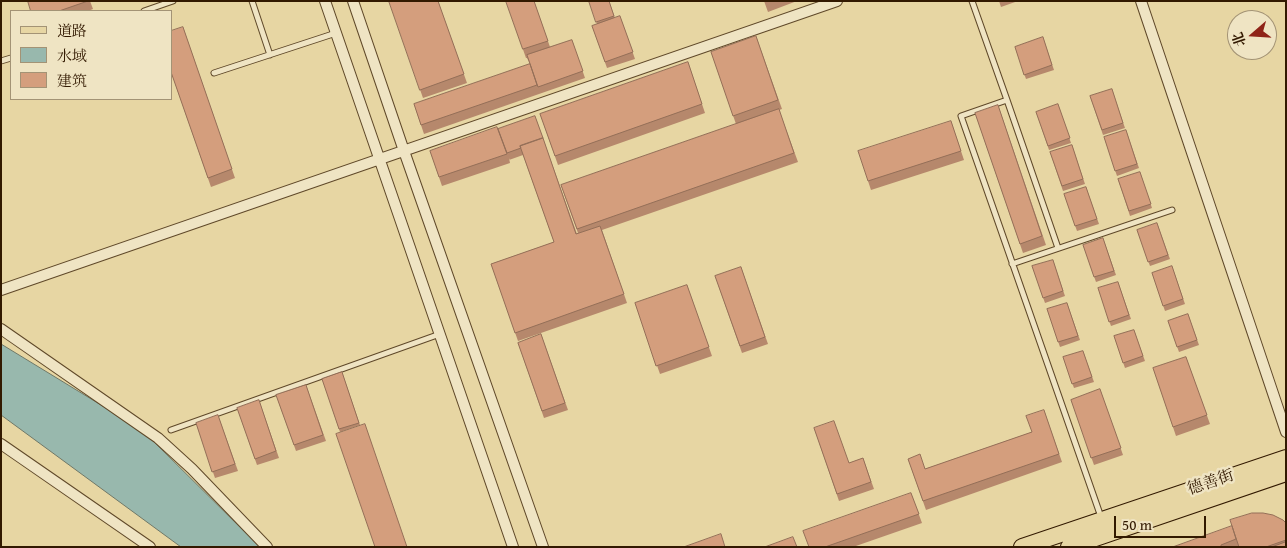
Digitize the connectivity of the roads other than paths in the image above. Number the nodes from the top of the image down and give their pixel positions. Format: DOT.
graph roads {
  1 [pos="173,1"];
  2 [pos="252,1"];
  3 [pos="325,1"];
  4 [pos="353,1"];
  5 [pos="837,1"];
  6 [pos="972,1"];
  7 [pos="1141,1"];
  8 [pos="822,4"];
  9 [pos="147,10"];
  10 [pos="336,33"];
  11 [pos="270,55"];
  12 [pos="214,73"];
  13 [pos="1007,100"];
  14 [pos="404,151"];
  15 [pos="380,159"];
  16 [pos="1172,210"];
  17 [pos="1058,248"];
  18 [pos="1012,264"];
  19 [pos="1,290"];
  20 [pos="1,329"];
  21 [pos="440,334"];
  22 [pos="171,430"];
  23 [pos="1286,432"];
  24 [pos="1,444"];
  25 [pos="1286,458"];
  26 [pos="1286,473"];
  27 [pos="1102,520"];
  28 [pos="150,547"];
  29 [pos="267,547"];
  30 [pos="513,547"];
  31 [pos="543,547"];
  32 [pos="1022,547"];
  33 [pos="1069,547"];
  1 -- 9 [label="lane"];
  2 -- 11 [label="lane"];
  3 -- 10 [label="street"];
  4 -- 14 [label="street"];
  5 -- 8 [label="street"];
  6 -- 13 [label="lane"];
  7 -- 23 [label="street"];
  8 -- 14 [label="street"];
  10 -- 11 [label="lane"];
  10 -- 15 [label="street"];
  11 -- 12 [label="lane"];
  13 -- 17 [label="lane"];
  13 -- 18 [label="lane"];
  14 -- 15 [label="street"];
  14 -- 31 [label="street"];
  15 -- 19 [label="street"];
  15 -- 21 [label="street"];
  16 -- 17 [label="lane"];
  17 -- 18 [label="lane"];
  18 -- 27 [label="lane"];
  20 -- 29 [label="street"];
  21 -- 22 [label="lane"];
  21 -- 30 [label="street"];
  24 -- 28 [label="street"];
  25 -- 27 [label="main road, 德善街"];
  26 -- 33 [label="main road, 德善街"];
  27 -- 32 [label="main road, 德善街"];
}
